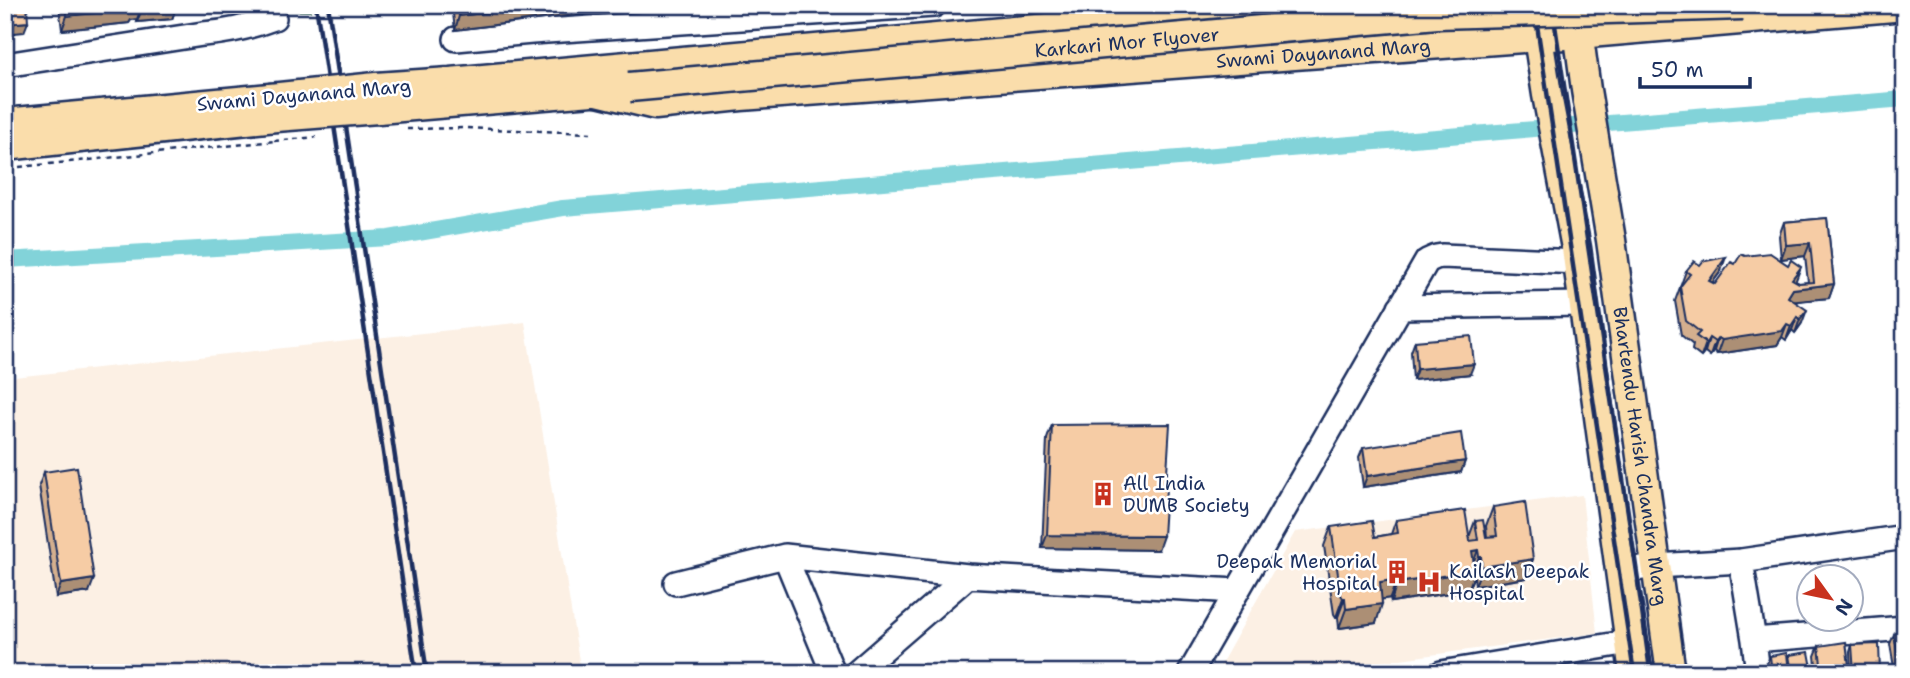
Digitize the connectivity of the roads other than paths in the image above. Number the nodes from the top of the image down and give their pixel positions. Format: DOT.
graph roads {
  1 [pos="934,5"];
  2 [pos="1145,5"];
  3 [pos="1300,5"];
  4 [pos="1534,5"];
  5 [pos="1575,5"];
  6 [pos="1905,6"];
  7 [pos="1747,10"];
  8 [pos="274,18"];
  9 [pos="1578,34"];
  10 [pos="1537,37"];
  11 [pos="456,39"];
  12 [pos="5,65"];
  13 [pos="631,76"];
  14 [pos="600,79"];
  15 [pos="273,119"];
  16 [pos="5,123"];
  17 [pos="12,157"];
  18 [pos="1577,255"];
  19 [pos="1584,304"];
  20 [pos="1400,307"];
  21 [pos="1905,537"];
  22 [pos="785,556"];
  23 [pos="1741,561"];
  24 [pos="1656,566"];
  25 [pos="1621,571"];
  26 [pos="968,576"];
  27 [pos="676,583"];
  28 [pos="1237,592"];
  29 [pos="1905,628"];
  30 [pos="1755,640"];
  31 [pos="1629,642"];
  32 [pos="1455,672"];
  33 [pos="833,673"];
  34 [pos="856,673"];
  35 [pos="1190,673"];
  36 [pos="1634,673"];
  37 [pos="1671,673"];
  38 [pos="1758,673"];
  1 -- 11 [label="street"];
  2 -- 14 [label="main road"];
  3 -- 13 [label="main road, Karkari Mor Flyover"];
  4 -- 10 [label="main road"];
  5 -- 9 [label="main road"];
  6 -- 7 [label="main road, Swami Dayanand Marg"];
  7 -- 9 [label="main road, Swami Dayanand Marg"];
  7 -- 13 [label="main road, Karkari Mor Flyover, bridge"];
  8 -- 12 [label="street"];
  9 -- 10 [label="main road, Swami Dayanand Marg"];
  9 -- 24 [label="main road, Bhartendu Harish Chandra Marg"];
  10 -- 14 [label="main road, Swami Dayanand Marg"];
  10 -- 18 [label="main road, Bhartendu Harish Chandra Marg"];
  13 -- 14 [label="main road, Karkari Mor Flyover"];
  14 -- 15 [label="main road, Swami Dayanand Marg, bridge"];
  15 -- 16 [label="main road, Swami Dayanand Marg"];
  15 -- 17 [label="main road, Swami Dayanand Marg"];
  18 -- 19 [label="main road, Bhartendu Harish Chandra Marg"];
  18 -- 20 [label="street"];
  19 -- 20 [label="street"];
  19 -- 25 [label="main road, Bhartendu Harish Chandra Marg"];
  20 -- 28 [label="street"];
  21 -- 23 [label="street"];
  22 -- 26 [label="street"];
  22 -- 27 [label="street"];
  22 -- 33 [label="street"];
  23 -- 24 [label="street"];
  23 -- 30 [label="street"];
  24 -- 25 [label="street"];
  24 -- 37 [label="main road, Bhartendu Harish Chandra Marg"];
  25 -- 31 [label="main road, Bhartendu Harish Chandra Marg"];
  26 -- 28 [label="street"];
  26 -- 34 [label="street"];
  28 -- 35 [label="street"];
  29 -- 30 [label="street"];
  30 -- 38 [label="street"];
  31 -- 32 [label="street"];
  31 -- 36 [label="main road, Bhartendu Harish Chandra Marg"];
}
